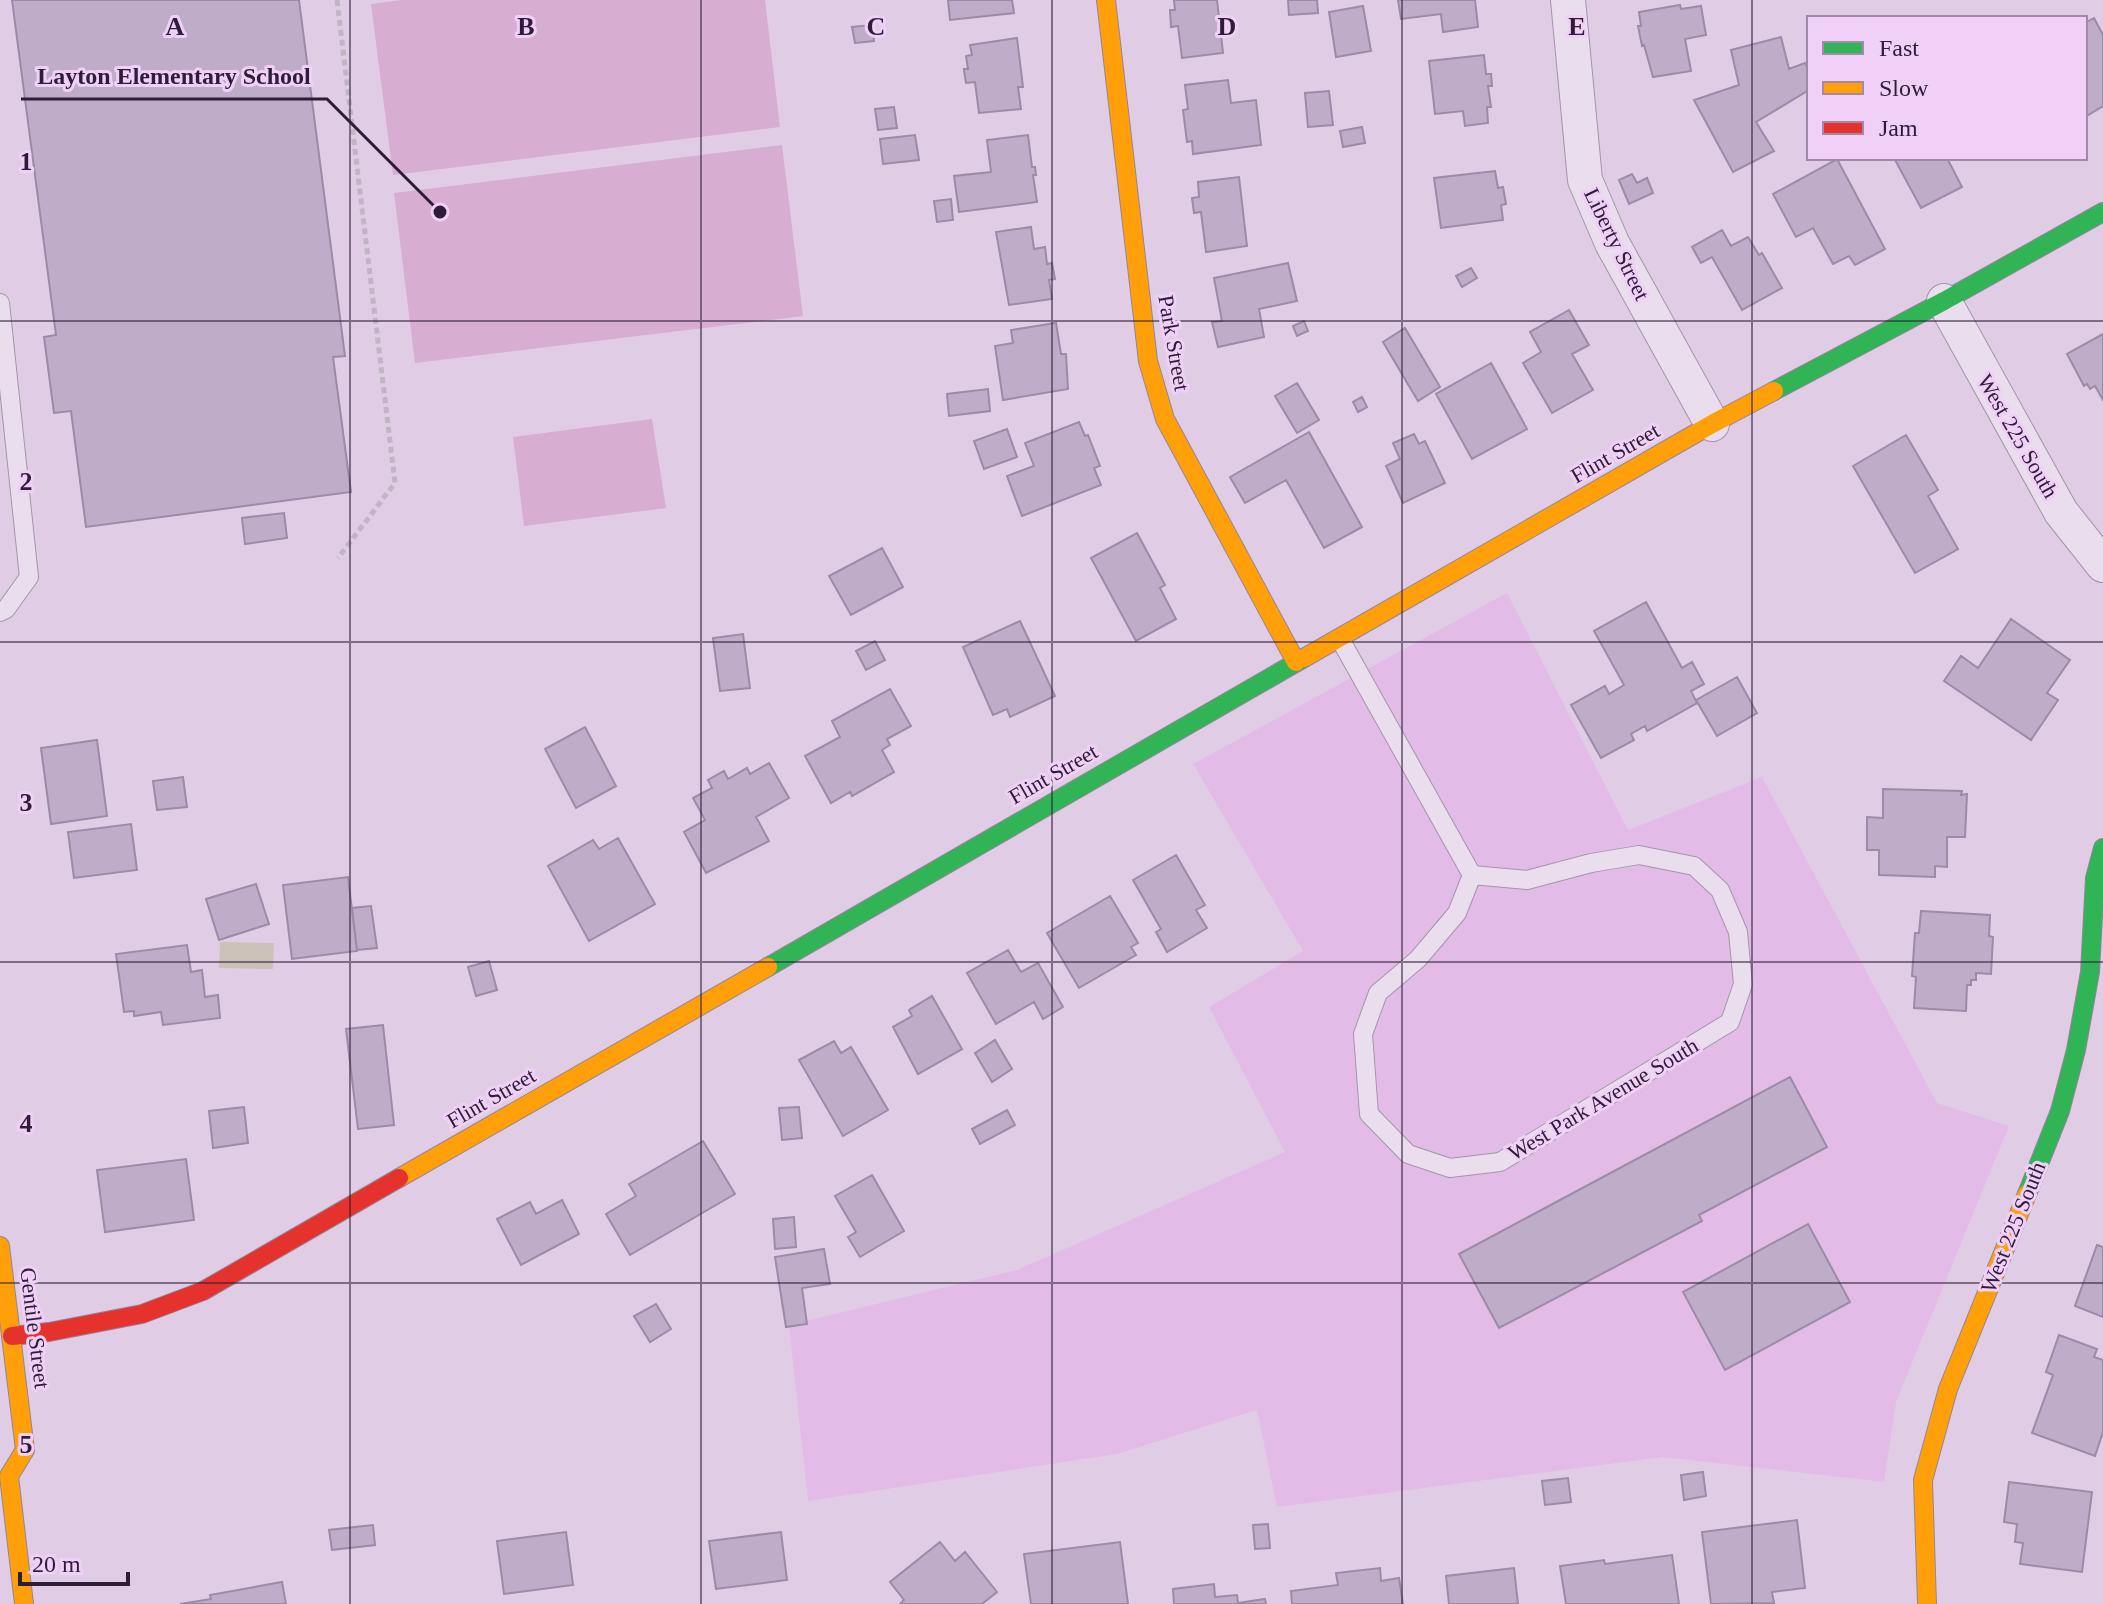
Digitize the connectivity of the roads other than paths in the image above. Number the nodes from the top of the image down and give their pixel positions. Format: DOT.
graph roads {
  1 [pos="1106,0"];
  2 [pos="1568,0"];
  3 [pos="2103,212"];
  4 [pos="1944,301"];
  5 [pos="0,303"];
  6 [pos="1712,424"];
  7 [pos="2103,565"];
  8 [pos="0,612"];
  9 [pos="1340,639"];
  10 [pos="1296,662"];
  11 [pos="2103,848"];
  12 [pos="1472,875"];
  13 [pos="0,1246"];
  14 [pos="6,1330"];
  15 [pos="0,1352"];
  16 [pos="5,1471"];
  17 [pos="24,1604"];
  18 [pos="1927,1604"];
  1 -- 10 [label="street, Park Street"];
  2 -- 6 [label="street, Liberty Street"];
  3 -- 4 [label="street, Flint Street"];
  4 -- 6 [label="street, Flint Street"];
  4 -- 7 [label="street, West 225 South"];
  5 -- 8 [label="lane"];
  6 -- 9 [label="street, Flint Street"];
  9 -- 10 [label="street, Flint Street"];
  9 -- 12 [label="lane"];
  10 -- 14 [label="street, Flint Street"];
  11 -- 18 [label="street, West 225 South"];
  12 -- 12 [label="lane, West Park Avenue South"];
  13 -- 14 [label="street, Gentile Street"];
  14 -- 15 [label="street"];
  14 -- 16 [label="street, Gentile Street"];
  16 -- 17 [label="street, Gentile Street"];
}
